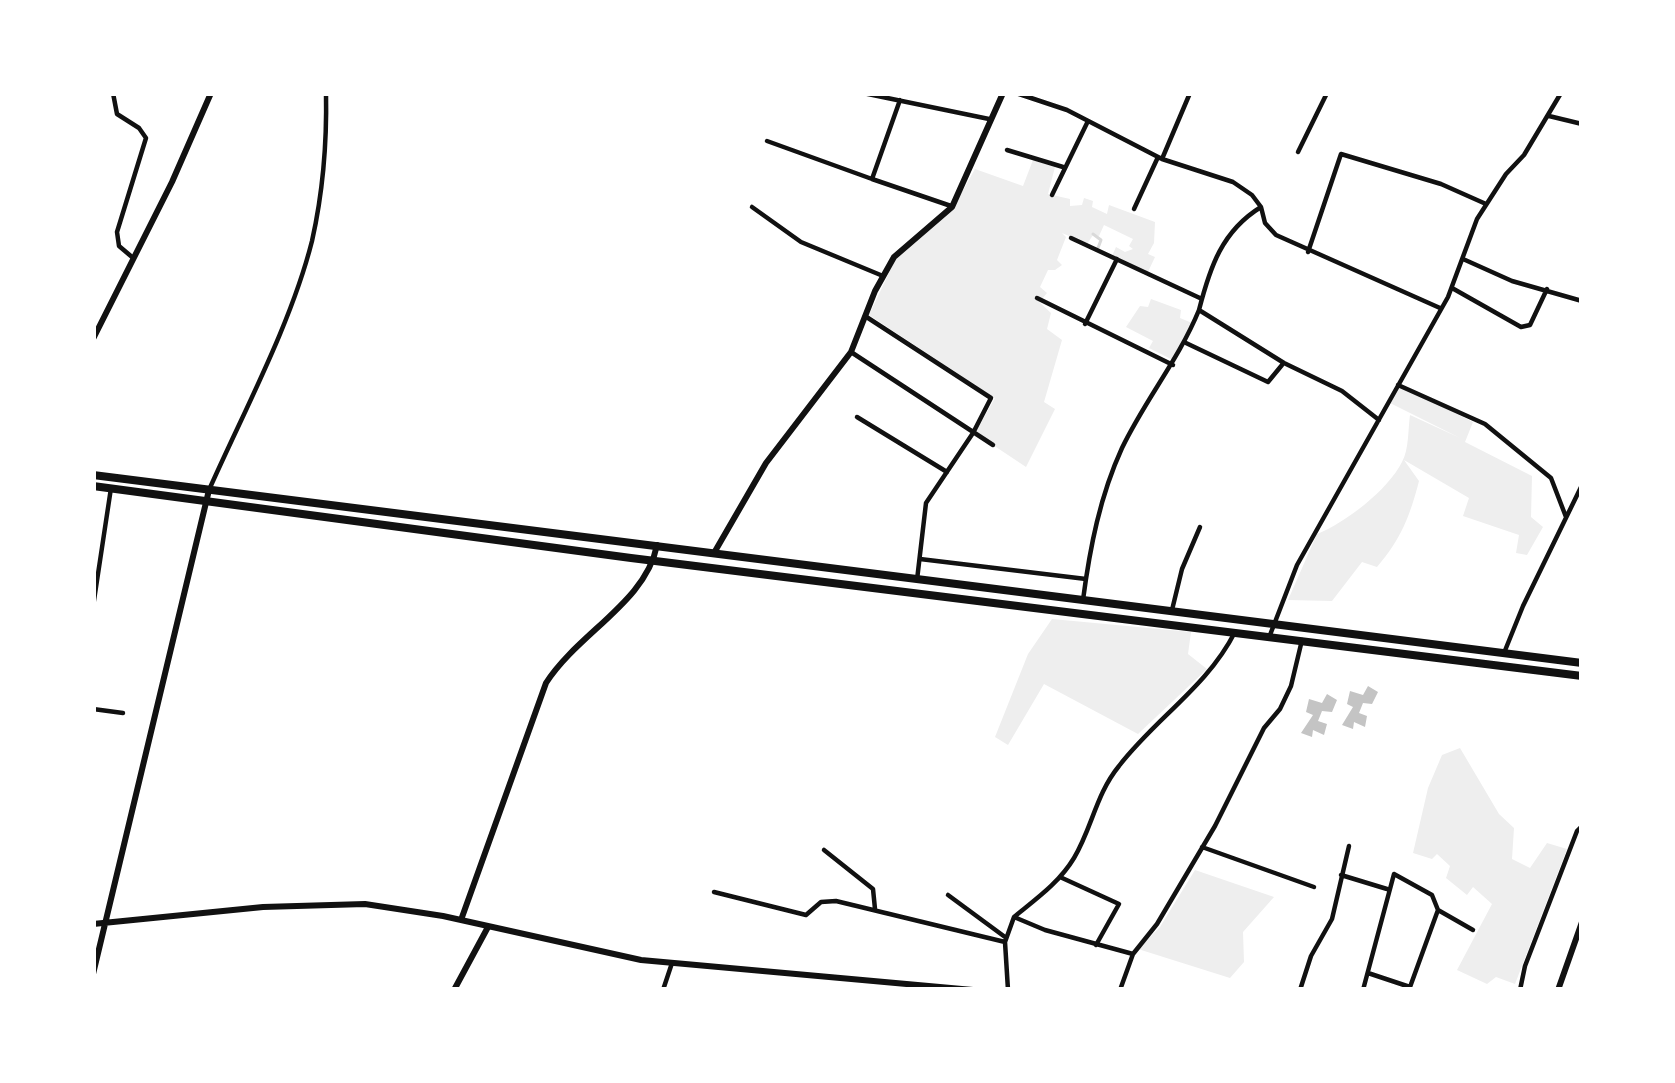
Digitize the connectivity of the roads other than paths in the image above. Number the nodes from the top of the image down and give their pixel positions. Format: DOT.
graph roads {
  1 [pos="100,93"];
  2 [pos="113,93"];
  3 [pos="211,93"];
  4 [pos="326,93"];
  5 [pos="864,93"];
  6 [pos="1003,93"];
  7 [pos="1016,93"];
  8 [pos="1190,93"];
  9 [pos="1327,93"];
  10 [pos="1561,93"];
  11 [pos="900,100"];
  12 [pos="1550,116"];
  13 [pos="989,119"];
  14 [pos="1088,121"];
  15 [pos="1582,124"];
  16 [pos="767,141"];
  17 [pos="1007,150"];
  18 [pos="1298,152"];
  19 [pos="1160,158"];
  20 [pos="1063,167"];
  21 [pos="872,178"];
  22 [pos="1052,195"];
  23 [pos="1486,204"];
  24 [pos="752,207"];
  25 [pos="952,207"];
  26 [pos="1261,207"];
  27 [pos="1134,209"];
  28 [pos="1071,238"];
  29 [pos="1308,252"];
  30 [pos="133,256"];
  31 [pos="1117,259"];
  32 [pos="1463,260"];
  33 [pos="883,276"];
  34 [pos="1452,288"];
  35 [pos="1547,289"];
  36 [pos="1037,298"];
  37 [pos="1202,299"];
  38 [pos="1582,301"];
  39 [pos="1442,309"];
  40 [pos="1199,310"];
  41 [pos="865,316"];
  42 [pos="1085,324"];
  43 [pos="93,339"];
  44 [pos="1186,343"];
  45 [pos="851,352"];
  46 [pos="1284,363"];
  47 [pos="1173,365"];
  48 [pos="1398,385"];
  49 [pos="857,417"];
  50 [pos="1379,420"];
  51 [pos="973,433"];
  52 [pos="993,446"];
  53 [pos="946,472"];
  54 [pos="93,475"];
  55 [pos="1582,485"];
  56 [pos="93,486"];
  57 [pos="110,488"];
  58 [pos="208,490"];
  59 [pos="206,501"];
  60 [pos="1566,517"];
  61 [pos="1200,527"];
  62 [pos="657,545"];
  63 [pos="714,554"];
  64 [pos="920,559"];
  65 [pos="654,561"];
  66 [pos="1086,579"];
  67 [pos="917,580"];
  68 [pos="1019,592"];
  69 [pos="1083,600"];
  70 [pos="1017,605"];
  71 [pos="93,607"];
  72 [pos="1172,610"];
  73 [pos="1273,622"];
  74 [pos="1235,632"];
  75 [pos="1270,636"];
  76 [pos="1303,640"];
  77 [pos="1504,653"];
  78 [pos="1582,663"];
  79 [pos="1582,676"];
  80 [pos="93,709"];
  81 [pos="123,713"];
  82 [pos="1582,826"];
  83 [pos="1349,846"];
  84 [pos="1202,848"];
  85 [pos="824,850"];
  86 [pos="1341,874"];
  87 [pos="1060,877"];
  88 [pos="1314,887"];
  89 [pos="1387,889"];
  90 [pos="714,892"];
  91 [pos="948,896"];
  92 [pos="875,910"];
  93 [pos="1438,910"];
  94 [pos="1014,917"];
  95 [pos="461,920"];
  96 [pos="1582,922"];
  97 [pos="104,923"];
  98 [pos="93,924"];
  99 [pos="488,926"];
  100 [pos="1473,931"];
  101 [pos="1005,940"];
  102 [pos="1096,945"];
  103 [pos="1133,954"];
  104 [pos="672,963"];
  105 [pos="1368,973"];
  106 [pos="93,974"];
  107 [pos="868,985"];
  108 [pos="454,990"];
  109 [pos="663,990"];
  110 [pos="974,990"];
  111 [pos="1009,990"];
  112 [pos="1120,990"];
  113 [pos="1300,990"];
  114 [pos="1363,990"];
  115 [pos="1520,990"];
  116 [pos="1558,990"];
  1 -- 2 [label="street"];
  2 -- 30 [label="street"];
  3 -- 30 [label="street"];
  4 -- 58 [label="street"];
  5 -- 11 [label="street"];
  6 -- 13 [label="street"];
  7 -- 14 [label="street"];
  8 -- 19 [label="street"];
  9 -- 18 [label="street"];
  10 -- 12 [label="street"];
  11 -- 13 [label="street"];
  11 -- 21 [label="street"];
  12 -- 15 [label="street"];
  12 -- 23 [label="street"];
  13 -- 25 [label="street"];
  14 -- 19 [label="street"];
  14 -- 20 [label="street"];
  16 -- 21 [label="street"];
  17 -- 20 [label="street"];
  19 -- 26 [label="street"];
  19 -- 27 [label="street"];
  20 -- 22 [label="street"];
  21 -- 25 [label="street"];
  23 -- 29 [label="street"];
  23 -- 32 [label="street"];
  24 -- 33 [label="street"];
  25 -- 33 [label="street"];
  26 -- 29 [label="street"];
  26 -- 37 [label="street"];
  28 -- 31 [label="street"];
  29 -- 39 [label="street"];
  30 -- 43 [label="street"];
  31 -- 37 [label="street"];
  31 -- 42 [label="street"];
  32 -- 34 [label="street"];
  32 -- 35 [label="street"];
  33 -- 41 [label="street"];
  34 -- 35 [label="street"];
  34 -- 39 [label="street"];
  35 -- 38 [label="street"];
  36 -- 42 [label="street"];
  37 -- 40 [label="street"];
  39 -- 48 [label="street"];
  40 -- 44 [label="street"];
  40 -- 46 [label="street"];
  41 -- 45 [label="street"];
  41 -- 51 [label="street"];
  42 -- 47 [label="street"];
  44 -- 46 [label="street"];
  44 -- 47 [label="street"];
  45 -- 51 [label="street"];
  45 -- 63 [label="street"];
  46 -- 50 [label="street"];
  47 -- 66 [label="street"];
  48 -- 50 [label="street"];
  48 -- 60 [label="street"];
  49 -- 53 [label="street"];
  50 -- 73 [label="street"];
  51 -- 52 [label="street"];
  51 -- 53 [label="street"];
  53 -- 64 [label="street"];
  54 -- 58 [label="main road"];
  55 -- 60 [label="street"];
  56 -- 57 [label="main road"];
  57 -- 59 [label="main road"];
  57 -- 71 [label="street"];
  58 -- 59 [label="street"];
  58 -- 62 [label="main road"];
  59 -- 65 [label="main road"];
  59 -- 97 [label="street"];
  60 -- 77 [label="street"];
  61 -- 72 [label="street"];
  62 -- 63 [label="main road"];
  62 -- 65 [label="street"];
  63 -- 67 [label="main road"];
  64 -- 66 [label="street"];
  64 -- 67 [label="street"];
  65 -- 70 [label="main road"];
  65 -- 95 [label="street"];
  66 -- 69 [label="street"];
  67 -- 68 [label="main road"];
  68 -- 69 [label="main road"];
  68 -- 70 [label="main road"];
  69 -- 72 [label="main road"];
  70 -- 74 [label="main road"];
  72 -- 73 [label="main road"];
  73 -- 75 [label="street"];
  73 -- 77 [label="main road"];
  74 -- 75 [label="main road"];
  74 -- 87 [label="street"];
  75 -- 76 [label="main road"];
  76 -- 79 [label="main road"];
  76 -- 84 [label="street"];
  77 -- 78 [label="main road"];
  80 -- 81 [label="street"];
  82 -- 115 [label="street"];
  83 -- 86 [label="street"];
  84 -- 88 [label="street"];
  84 -- 103 [label="street"];
  85 -- 92 [label="street"];
  86 -- 89 [label="street"];
  86 -- 113 [label="street"];
  87 -- 94 [label="street"];
  87 -- 102 [label="street"];
  89 -- 93 [label="street"];
  89 -- 105 [label="street"];
  90 -- 92 [label="street"];
  91 -- 101 [label="street"];
  92 -- 101 [label="street"];
  93 -- 100 [label="street"];
  93 -- 105 [label="street"];
  94 -- 101 [label="street"];
  94 -- 102 [label="street"];
  95 -- 97 [label="street"];
  95 -- 99 [label="street"];
  96 -- 116 [label="street"];
  97 -- 98 [label="street"];
  97 -- 106 [label="street"];
  99 -- 104 [label="street"];
  99 -- 108 [label="street"];
  101 -- 111 [label="street"];
  102 -- 103 [label="street"];
  103 -- 112 [label="street"];
  104 -- 107 [label="street"];
  104 -- 109 [label="street"];
  105 -- 114 [label="street"];
  107 -- 110 [label="street"];
}
